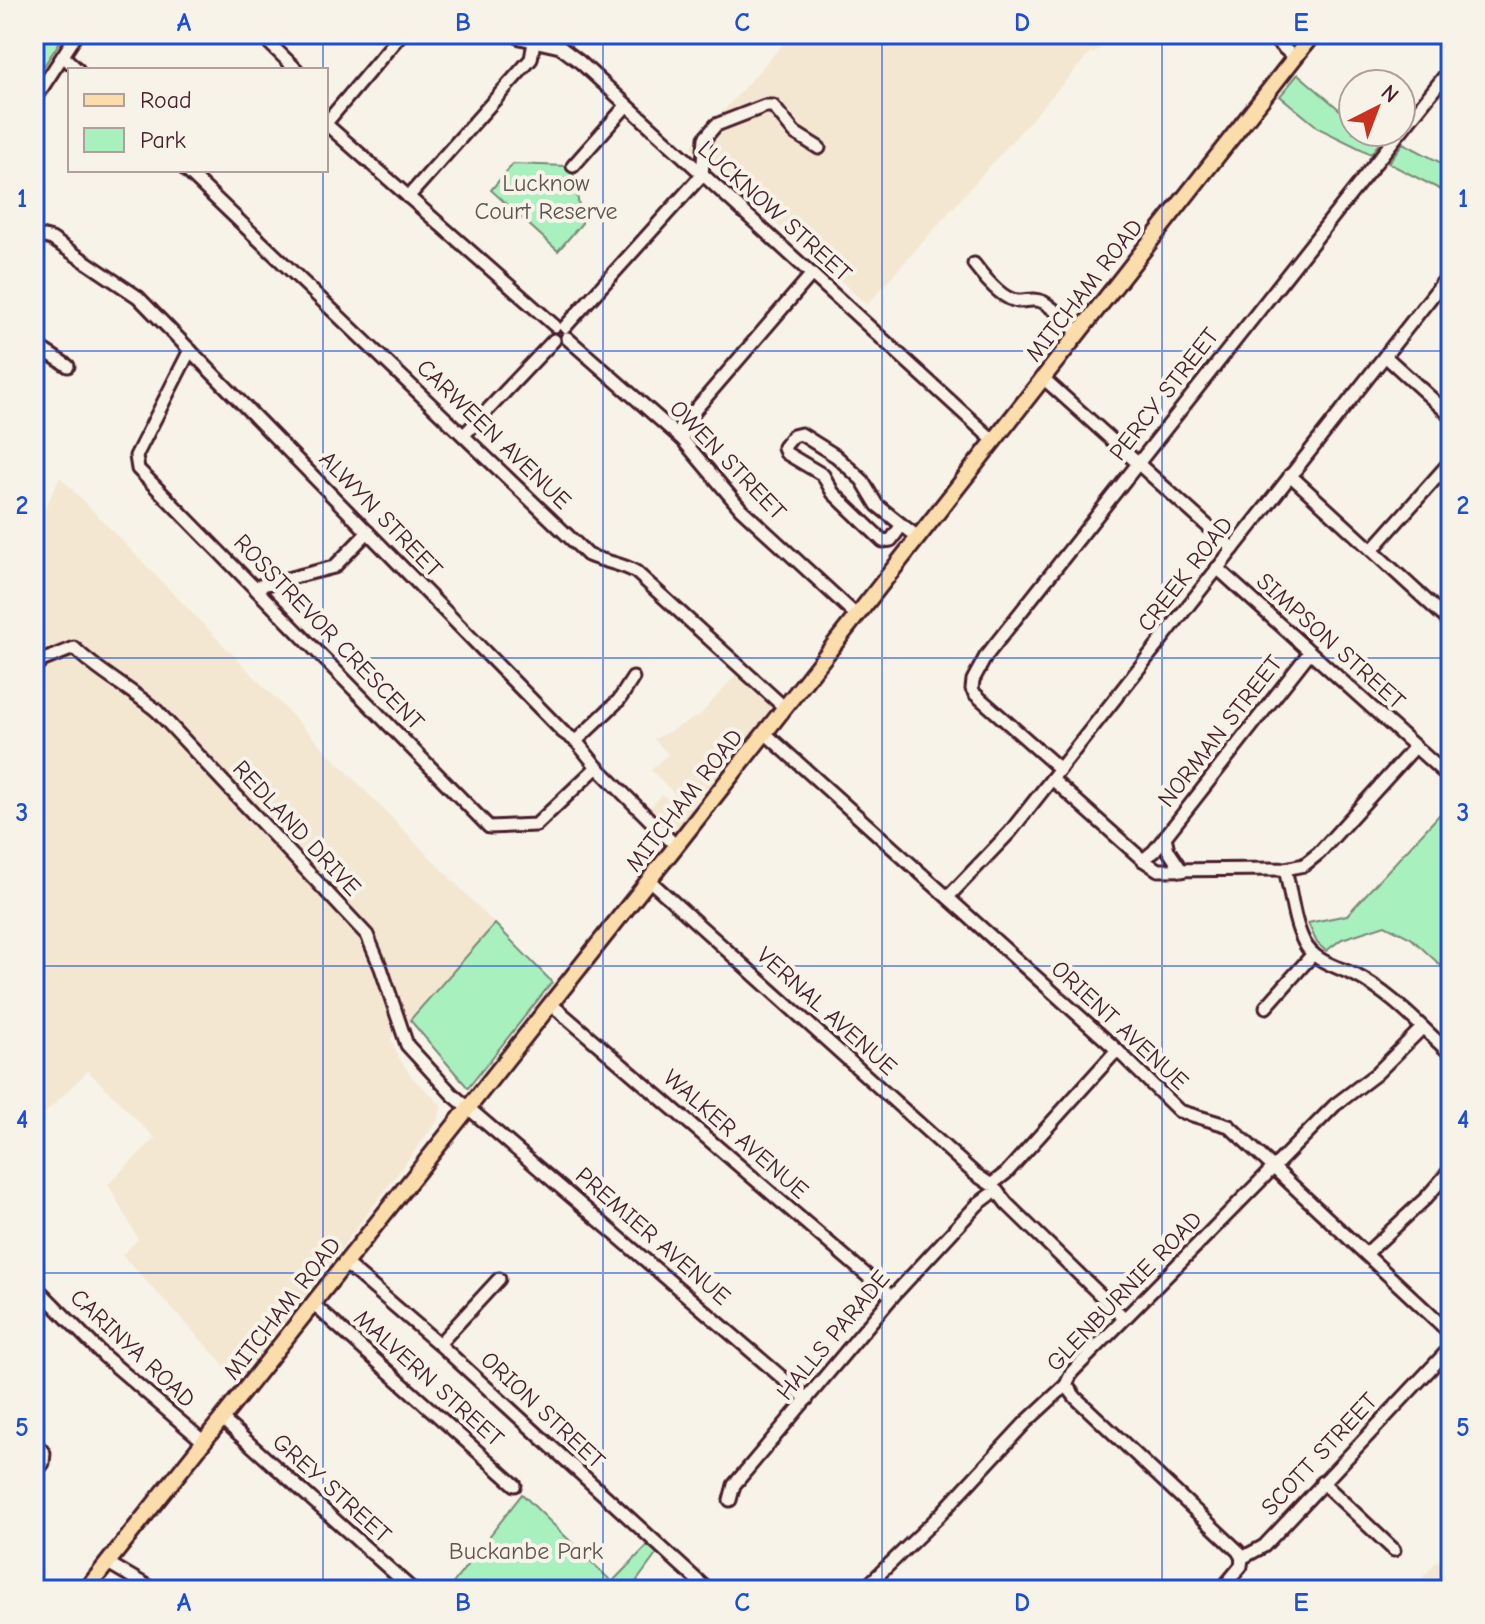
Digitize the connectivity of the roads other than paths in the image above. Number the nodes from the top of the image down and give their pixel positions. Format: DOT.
graph roads {
  1 [pos="77,34"];
  2 [pos="260,34"];
  3 [pos="401,34"];
  4 [pos="516,34"];
  5 [pos="1268,34"];
  6 [pos="1313,34"];
  7 [pos="534,42"];
  8 [pos="63,56"];
  9 [pos="1295,58"];
  10 [pos="76,68"];
  11 [pos="295,68"];
  12 [pos="1451,68"];
  13 [pos="34,100"];
  14 [pos="626,106"];
  15 [pos="1417,112"];
  16 [pos="328,122"];
  17 [pos="328,126"];
  18 [pos="819,148"];
  19 [pos="1388,148"];
  20 [pos="573,166"];
  21 [pos="188,172"];
  22 [pos="702,175"];
  23 [pos="408,197"];
  24 [pos="35,232"];
  25 [pos="34,249"];
  26 [pos="974,264"];
  27 [pos="1451,272"];
  28 [pos="811,275"];
  29 [pos="562,330"];
  30 [pos="1078,332"];
  31 [pos="34,344"];
  32 [pos="190,350"];
  33 [pos="1385,356"];
  34 [pos="68,366"];
  35 [pos="1042,377"];
  36 [pos="1451,416"];
  37 [pos="464,435"];
  38 [pos="682,439"];
  39 [pos="994,441"];
  40 [pos="1451,461"];
  41 [pos="1138,463"];
  42 [pos="1290,475"];
  43 [pos="902,525"];
  44 [pos="368,532"];
  45 [pos="918,537"];
  46 [pos="1233,549"];
  47 [pos="1372,550"];
  48 [pos="1217,568"];
  49 [pos="255,587"];
  50 [pos="856,615"];
  51 [pos="1451,623"];
  52 [pos="1310,652"];
  53 [pos="34,668"];
  54 [pos="633,678"];
  55 [pos="785,708"];
  56 [pos="765,733"];
  57 [pos="576,741"];
  58 [pos="1415,747"];
  59 [pos="597,767"];
  60 [pos="1056,774"];
  61 [pos="1451,779"];
  62 [pos="1165,837"];
  63 [pos="676,846"];
  64 [pos="1143,860"];
  65 [pos="1285,869"];
  66 [pos="1182,871"];
  67 [pos="649,880"];
  68 [pos="948,897"];
  69 [pos="1313,954"];
  70 [pos="551,1004"];
  71 [pos="1266,1007"];
  72 [pos="1422,1028"];
  73 [pos="1117,1050"];
  74 [pos="1451,1054"];
  75 [pos="469,1108"];
  76 [pos="1275,1167"];
  77 [pos="1451,1169"];
  78 [pos="991,1189"];
  79 [pos="1367,1253"];
  80 [pos="346,1264"];
  81 [pos="499,1279"];
  82 [pos="34,1285"];
  83 [pos="892,1297"];
  84 [pos="314,1305"];
  85 [pos="1124,1318"];
  86 [pos="1451,1334"];
  87 [pos="439,1344"];
  88 [pos="1451,1347"];
  89 [pos="1066,1385"];
  90 [pos="807,1399"];
  91 [pos="222,1419"];
  92 [pos="34,1442"];
  93 [pos="204,1442"];
  94 [pos="34,1474"];
  95 [pos="1322,1482"];
  96 [pos="515,1485"];
  97 [pos="730,1500"];
  98 [pos="1394,1550"];
  99 [pos="1242,1558"];
  100 [pos="108,1563"];
  101 [pos="86,1590"];
  102 [pos="154,1590"];
  103 [pos="413,1590"];
  104 [pos="708,1590"];
  105 [pos="863,1590"];
  106 [pos="1221,1590"];
  1 -- 8 [label="street"];
  2 -- 11 [label="street"];
  3 -- 16 [label="street"];
  4 -- 7 [label="street, LUCKNOW STREET"];
  5 -- 9 [label="street"];
  6 -- 9 [label="main road, MITCHAM ROAD"];
  7 -- 14 [label="street, LUCKNOW STREET"];
  7 -- 23 [label="street"];
  8 -- 10 [label="street"];
  8 -- 13 [label="street"];
  9 -- 30 [label="main road, MITCHAM ROAD"];
  12 -- 15 [label="street, PERCY STREET"];
  14 -- 20 [label="street"];
  14 -- 22 [label="street, LUCKNOW STREET"];
  17 -- 23 [label="street, OWEN STREET"];
  18 -- 22 [label="street"];
  19 -- 41 [label="street, PERCY STREET"];
  21 -- 37 [label="street, CARWEEN AVENUE"];
  22 -- 28 [label="street, LUCKNOW STREET"];
  22 -- 29 [label="street"];
  23 -- 29 [label="street, OWEN STREET"];
  24 -- 25 [label="street"];
  24 -- 32 [label="street, ALWYN STREET"];
  26 -- 30 [label="street"];
  27 -- 33 [label="street, CREEK ROAD"];
  28 -- 38 [label="street"];
  28 -- 39 [label="street, LUCKNOW STREET"];
  29 -- 37 [label="street"];
  29 -- 38 [label="street, OWEN STREET"];
  30 -- 35 [label="main road, MITCHAM ROAD"];
  31 -- 34 [label="street"];
  32 -- 44 [label="street, ALWYN STREET"];
  32 -- 49 [label="street, ROSSTREVOR CRESCENT"];
  33 -- 36 [label="street"];
  33 -- 42 [label="street, CREEK ROAD"];
  35 -- 39 [label="main road, MITCHAM ROAD"];
  35 -- 41 [label="street"];
  37 -- 55 [label="street, CARWEEN AVENUE"];
  38 -- 50 [label="street, OWEN STREET"];
  39 -- 45 [label="main road, MITCHAM ROAD"];
  40 -- 47 [label="street"];
  41 -- 46 [label="street"];
  41 -- 60 [label="street, PERCY STREET"];
  42 -- 46 [label="street, CREEK ROAD"];
  42 -- 47 [label="street"];
  43 -- 43 [label="street"];
  43 -- 45 [label="street"];
  44 -- 49 [label="street"];
  44 -- 57 [label="street, ALWYN STREET"];
  45 -- 50 [label="main road, MITCHAM ROAD"];
  46 -- 48 [label="street, CREEK ROAD"];
  47 -- 51 [label="street"];
  48 -- 52 [label="street, SIMPSON STREET"];
  48 -- 60 [label="street, CREEK ROAD"];
  49 -- 59 [label="street, ROSSTREVOR CRESCENT"];
  50 -- 55 [label="main road, MITCHAM ROAD"];
  52 -- 58 [label="street, SIMPSON STREET"];
  52 -- 62 [label="street, NORMAN STREET"];
  53 -- 75 [label="street, REDLAND DRIVE"];
  54 -- 57 [label="street"];
  55 -- 56 [label="main road, MITCHAM ROAD"];
  56 -- 63 [label="main road, MITCHAM ROAD"];
  56 -- 68 [label="street, ORIENT AVENUE"];
  57 -- 59 [label="street, ALWYN STREET"];
  58 -- 61 [label="street, SIMPSON STREET"];
  58 -- 65 [label="street"];
  59 -- 63 [label="street, ALWYN STREET"];
  60 -- 64 [label="street"];
  60 -- 68 [label="street, CREEK ROAD"];
  62 -- 64 [label="street, NORMAN STREET"];
  62 -- 66 [label="street, NORMAN STREET"];
  63 -- 67 [label="main road, MITCHAM ROAD"];
  64 -- 66 [label="street"];
  65 -- 66 [label="street"];
  65 -- 69 [label="street"];
  67 -- 70 [label="main road, MITCHAM ROAD"];
  67 -- 78 [label="street, VERNAL AVENUE"];
  68 -- 73 [label="street, ORIENT AVENUE"];
  69 -- 71 [label="street"];
  69 -- 72 [label="street"];
  70 -- 75 [label="main road, MITCHAM ROAD"];
  70 -- 83 [label="street, WALKER AVENUE"];
  72 -- 74 [label="street"];
  72 -- 76 [label="street, GLENBURNIE ROAD"];
  73 -- 76 [label="street, ORIENT AVENUE"];
  73 -- 78 [label="street, HALLS PARADE"];
  75 -- 80 [label="main road, MITCHAM ROAD"];
  75 -- 90 [label="street, PREMIER AVENUE"];
  76 -- 79 [label="street, ORIENT AVENUE"];
  76 -- 85 [label="street, GLENBURNIE ROAD"];
  77 -- 79 [label="street"];
  78 -- 83 [label="street, HALLS PARADE"];
  78 -- 85 [label="street, VERNAL AVENUE"];
  79 -- 86 [label="street, ORIENT AVENUE"];
  80 -- 84 [label="main road, MITCHAM ROAD"];
  80 -- 87 [label="street, ORION STREET"];
  81 -- 87 [label="street"];
  82 -- 93 [label="street, CARINYA ROAD"];
  83 -- 90 [label="street, HALLS PARADE"];
  84 -- 91 [label="main road, MITCHAM ROAD"];
  84 -- 96 [label="street, MALVERN STREET"];
  85 -- 89 [label="street, GLENBURNIE ROAD"];
  87 -- 104 [label="street, ORION STREET"];
  88 -- 95 [label="street, SCOTT STREET"];
  89 -- 99 [label="street"];
  89 -- 105 [label="street, GLENBURNIE ROAD"];
  90 -- 97 [label="street, HALLS PARADE"];
  91 -- 93 [label="main road, MITCHAM ROAD"];
  91 -- 103 [label="street, GREY STREET"];
  92 -- 94 [label="street"];
  93 -- 100 [label="main road, MITCHAM ROAD"];
  95 -- 98 [label="street"];
  95 -- 99 [label="street, SCOTT STREET"];
  99 -- 106 [label="street, SCOTT STREET"];
  100 -- 101 [label="main road, MITCHAM ROAD"];
  100 -- 102 [label="street"];
}
